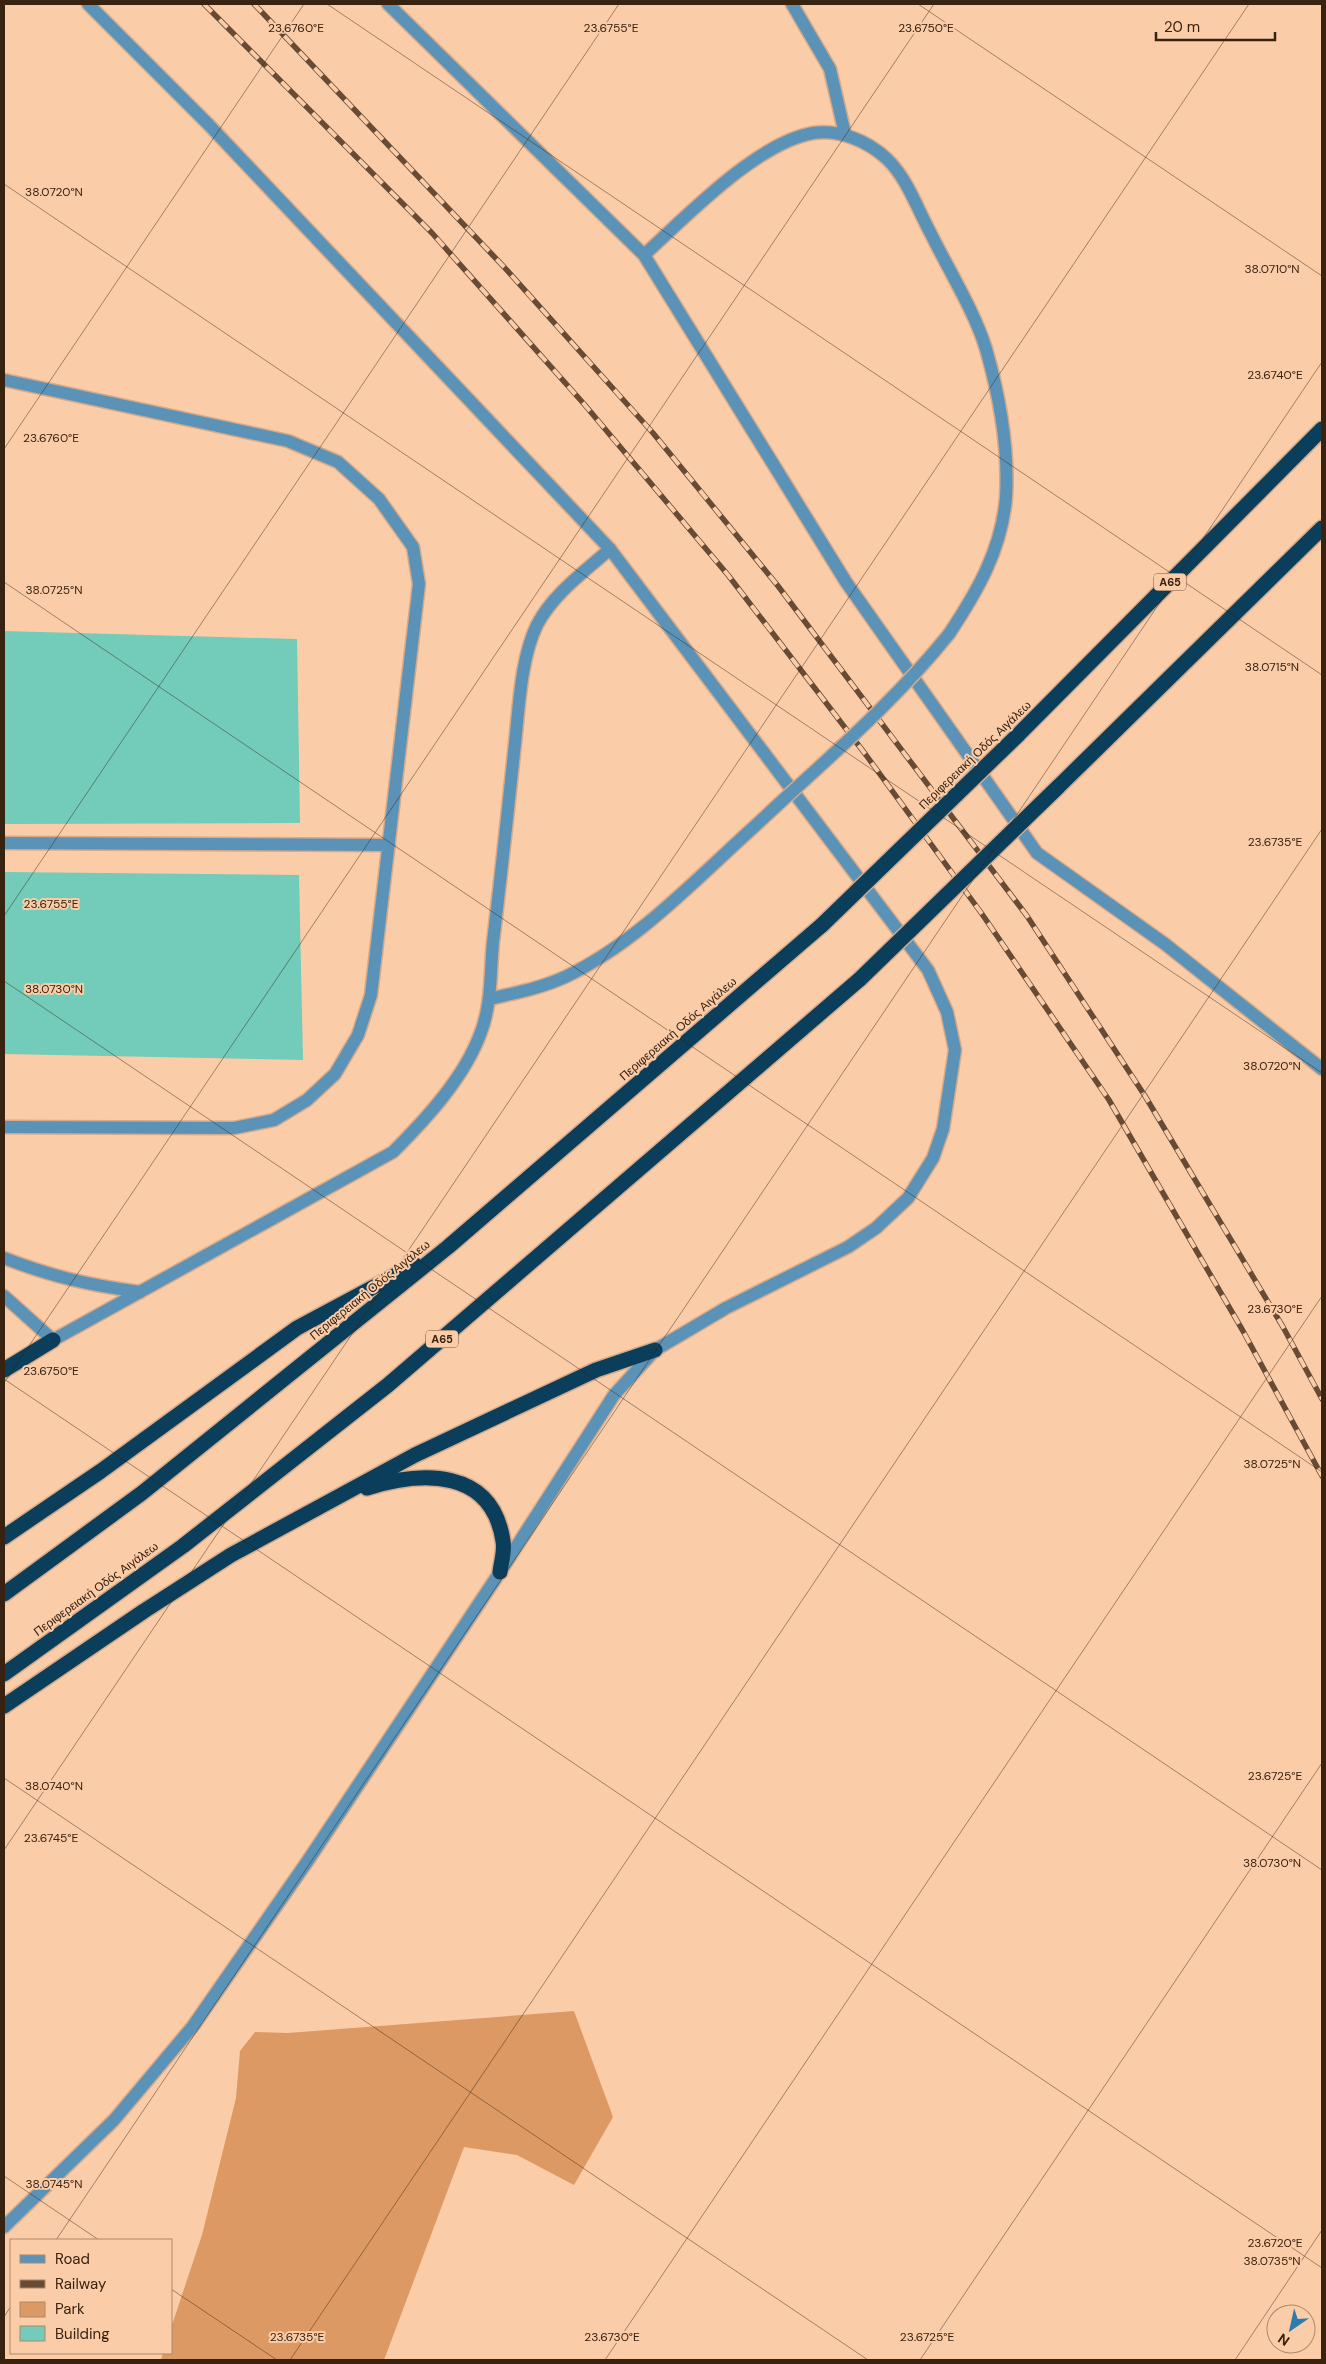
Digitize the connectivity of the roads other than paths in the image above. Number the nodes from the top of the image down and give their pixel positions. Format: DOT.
graph roads {
  1 [pos="88,4"];
  2 [pos="388,4"];
  3 [pos="792,4"];
  4 [pos="845,134"];
  5 [pos="644,255"];
  6 [pos="4,380"];
  7 [pos="1322,429"];
  8 [pos="1322,528"];
  9 [pos="610,550"];
  10 [pos="4,843"];
  11 [pos="389,845"];
  12 [pos="489,999"];
  13 [pos="1322,1069"];
  14 [pos="4,1127"];
  15 [pos="448,1247"];
  16 [pos="4,1258"];
  17 [pos="140,1292"];
  18 [pos="4,1296"];
  19 [pos="53,1340"];
  20 [pos="655,1350"];
  21 [pos="4,1370"];
  22 [pos="341,1495"];
  23 [pos="4,1537"];
  24 [pos="500,1572"];
  25 [pos="4,1594"];
  26 [pos="4,1674"];
  27 [pos="4,1706"];
  28 [pos="4,2228"];
  1 -- 9 [label="street"];
  2 -- 5 [label="street"];
  3 -- 4 [label="street"];
  4 -- 5 [label="street"];
  4 -- 12 [label="street, bridge"];
  5 -- 13 [label="street"];
  6 -- 11 [label="street"];
  7 -- 15 [label="highway, Περιφερειακή Οδός Αιγάλεω / Α65, bridge"];
  8 -- 26 [label="highway, Περιφερειακή Οδός Αιγάλεω / Α65, bridge"];
  9 -- 12 [label="street"];
  9 -- 20 [label="street"];
  10 -- 11 [label="street"];
  11 -- 14 [label="street"];
  12 -- 17 [label="street"];
  15 -- 23 [label="highway"];
  15 -- 25 [label="highway, Περιφερειακή Οδός Αιγάλεω / Α65"];
  16 -- 17 [label="street"];
  17 -- 19 [label="street"];
  18 -- 19 [label="street"];
  19 -- 21 [label="highway"];
  20 -- 22 [label="highway"];
  20 -- 24 [label="street"];
  22 -- 24 [label="highway"];
  22 -- 27 [label="highway"];
  24 -- 28 [label="street"];
}
